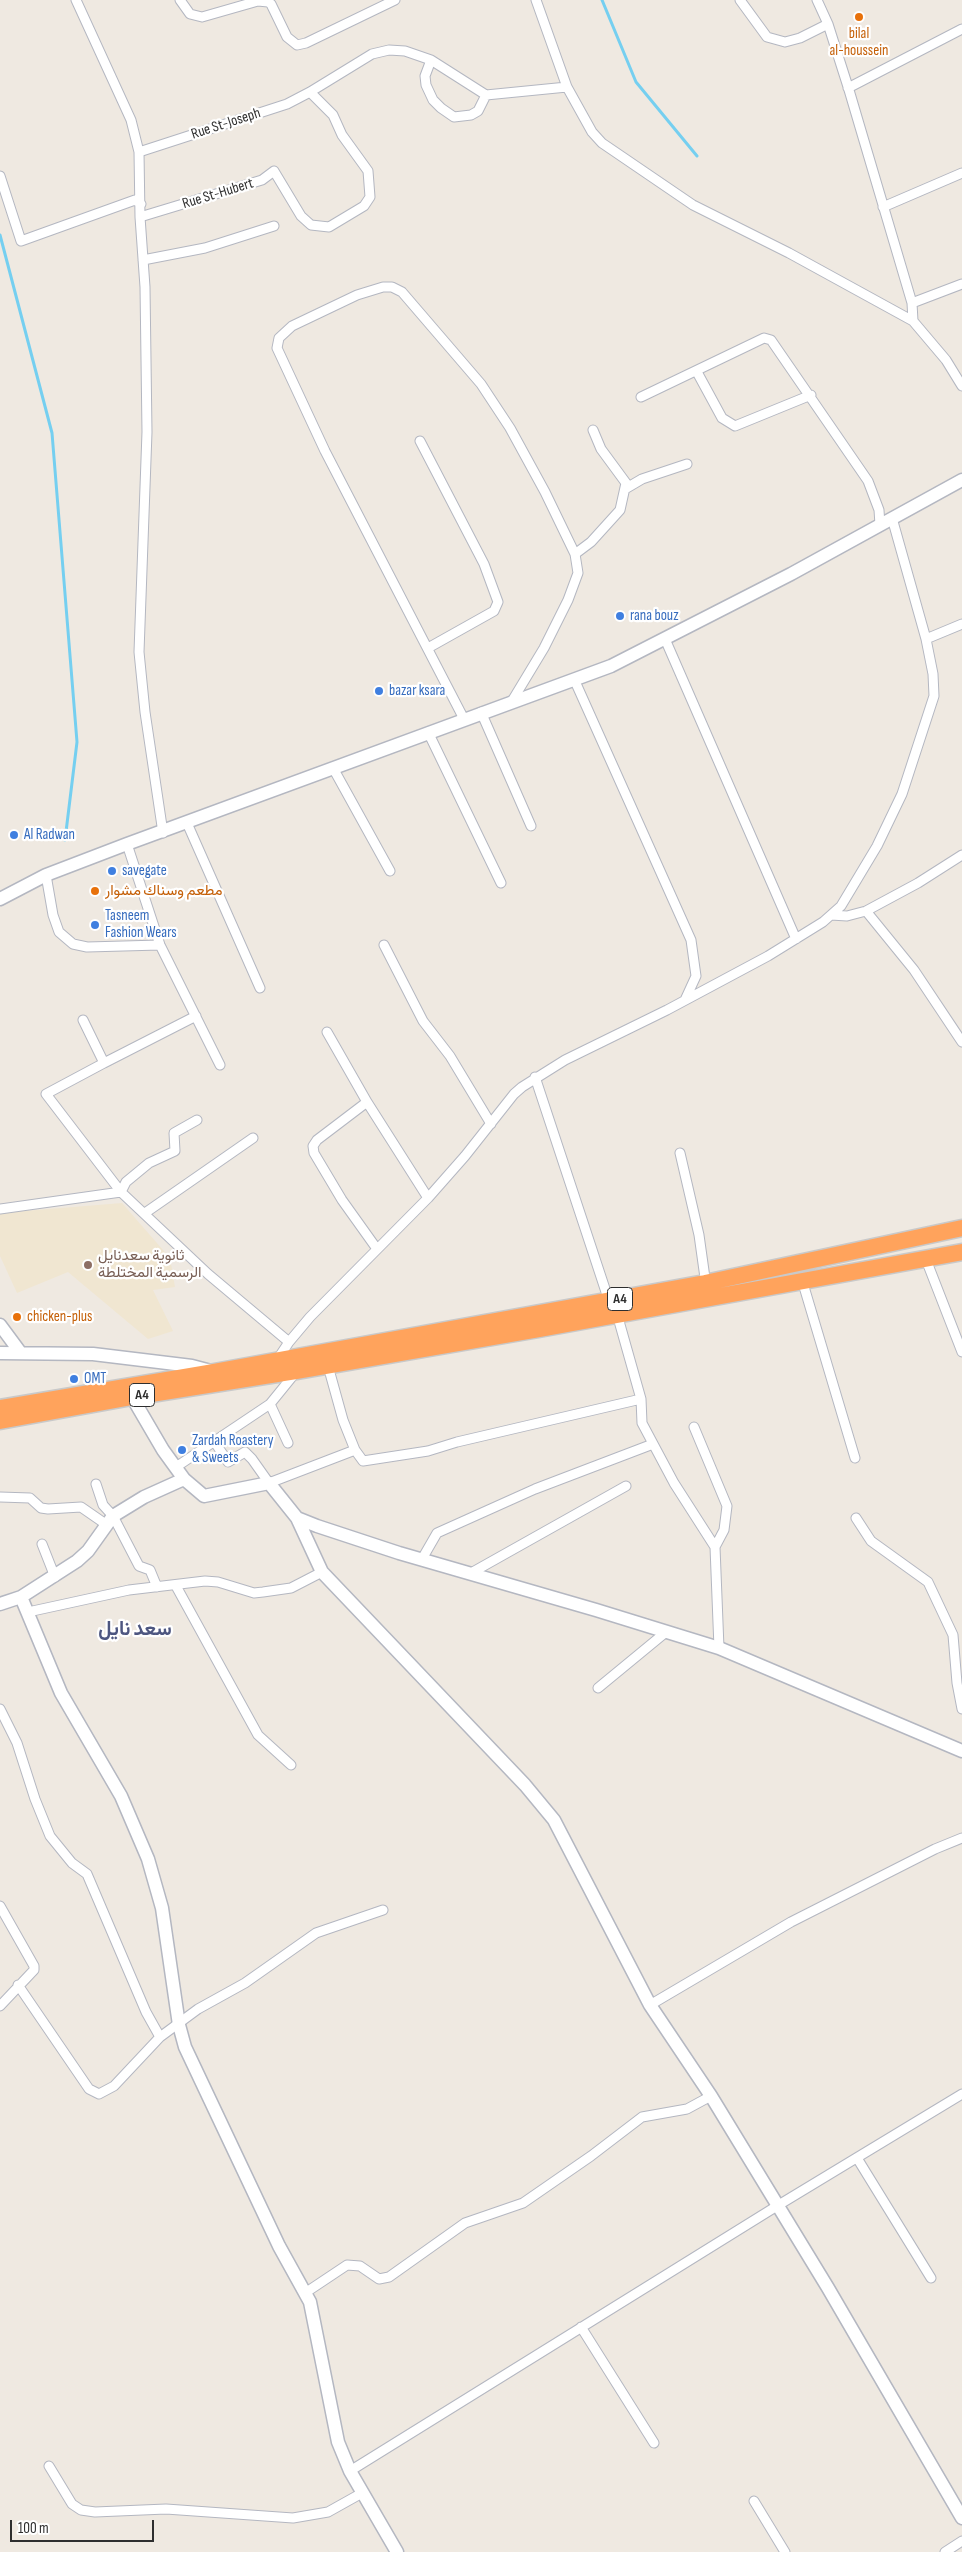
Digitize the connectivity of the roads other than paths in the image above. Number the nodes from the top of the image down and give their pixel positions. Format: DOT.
graph roads {
  1 [pos="76,0"];
  2 [pos="180,0"];
  3 [pos="395,0"];
  4 [pos="536,0"];
  5 [pos="740,0"];
  6 [pos="817,0"];
  7 [pos="828,24"];
  8 [pos="962,29"];
  9 [pos="432,60"];
  10 [pos="567,87"];
  11 [pos="848,88"];
  12 [pos="310,92"];
  13 [pos="486,95"];
  14 [pos="139,152"];
  15 [pos="962,174"];
  16 [pos="0,176"];
  17 [pos="141,204"];
  18 [pos="883,207"];
  19 [pos="140,217"];
  20 [pos="274,226"];
  21 [pos="143,260"];
  22 [pos="962,284"];
  23 [pos="912,303"];
  24 [pos="913,322"];
  25 [pos="697,372"];
  26 [pos="962,386"];
  27 [pos="811,395"];
  28 [pos="641,397"];
  29 [pos="593,430"];
  30 [pos="420,441"];
  31 [pos="687,464"];
  32 [pos="962,480"];
  33 [pos="625,489"];
  34 [pos="892,518"];
  35 [pos="880,525"];
  36 [pos="574,554"];
  37 [pos="962,624"];
  38 [pos="665,639"];
  39 [pos="926,639"];
  40 [pos="428,648"];
  41 [pos="574,679"];
  42 [pos="512,701"];
  43 [pos="481,712"];
  44 [pos="464,719"];
  45 [pos="428,732"];
  46 [pos="333,768"];
  47 [pos="187,823"];
  48 [pos="531,826"];
  49 [pos="163,832"];
  50 [pos="127,844"];
  51 [pos="962,855"];
  52 [pos="390,871"];
  53 [pos="46,875"];
  54 [pos="501,882"];
  55 [pos="0,899"];
  56 [pos="866,912"];
  57 [pos="831,915"];
  58 [pos="796,939"];
  59 [pos="160,945"];
  60 [pos="384,945"];
  61 [pos="260,988"];
  62 [pos="684,1000"];
  63 [pos="196,1016"];
  64 [pos="83,1020"];
  65 [pos="327,1032"];
  66 [pos="962,1042"];
  67 [pos="104,1063"];
  68 [pos="220,1064"];
  69 [pos="535,1077"];
  70 [pos="367,1102"];
  71 [pos="197,1120"];
  72 [pos="490,1124"];
  73 [pos="253,1138"];
  74 [pos="680,1153"];
  75 [pos="121,1192"];
  76 [pos="428,1198"];
  77 [pos="0,1209"];
  78 [pos="145,1213"];
  79 [pos="962,1228"];
  80 [pos="377,1249"];
  81 [pos="962,1252"];
  82 [pos="925,1257"];
  83 [pos="802,1280"];
  84 [pos="706,1291"];
  85 [pos="613,1308"];
  86 [pos="0,1326"];
  87 [pos="289,1342"];
  88 [pos="20,1352"];
  89 [pos="962,1352"];
  90 [pos="0,1353"];
  91 [pos="328,1366"];
  92 [pos="286,1368"];
  93 [pos="214,1372"];
  94 [pos="132,1396"];
  95 [pos="641,1399"];
  96 [pos="270,1404"];
  97 [pos="0,1408"];
  98 [pos="0,1421"];
  99 [pos="694,1427"];
  100 [pos="214,1441"];
  101 [pos="288,1443"];
  102 [pos="652,1444"];
  103 [pos="355,1450"];
  104 [pos="855,1458"];
  105 [pos="176,1467"];
  106 [pos="184,1479"];
  107 [pos="96,1484"];
  108 [pos="269,1484"];
  109 [pos="626,1486"];
  110 [pos="0,1497"];
  111 [pos="297,1518"];
  112 [pos="856,1518"];
  113 [pos="110,1521"];
  114 [pos="42,1544"];
  115 [pos="715,1547"];
  116 [pos="422,1559"];
  117 [pos="322,1572"];
  118 [pos="471,1574"];
  119 [pos="55,1577"];
  120 [pos="176,1586"];
  121 [pos="157,1588"];
  122 [pos="22,1598"];
  123 [pos="0,1604"];
  124 [pos="28,1612"];
  125 [pos="666,1632"];
  126 [pos="719,1648"];
  127 [pos="598,1688"];
  128 [pos="0,1709"];
  129 [pos="962,1709"];
  130 [pos="962,1751"];
  131 [pos="291,1766"];
  132 [pos="962,1838"];
  133 [pos="0,1906"];
  134 [pos="383,1910"];
  135 [pos="18,1985"];
  136 [pos="650,2005"];
  137 [pos="0,2006"];
  138 [pos="179,2025"];
  139 [pos="160,2037"];
  140 [pos="962,2094"];
  141 [pos="711,2096"];
  142 [pos="857,2158"];
  143 [pos="777,2206"];
  144 [pos="931,2278"];
  145 [pos="306,2293"];
  146 [pos="581,2328"];
  147 [pos="654,2443"];
  148 [pos="49,2466"];
  149 [pos="350,2471"];
  150 [pos="362,2494"];
  151 [pos="754,2501"];
  152 [pos="962,2518"];
  153 [pos="962,2541"];
  154 [pos="397,2552"];
  155 [pos="785,2552"];
  156 [pos="945,2552"];
  1 -- 14 [label="street"];
  2 -- 3 [label="street"];
  4 -- 10 [label="street"];
  5 -- 7 [label="street"];
  6 -- 7 [label="street"];
  7 -- 11 [label="street"];
  8 -- 11 [label="street"];
  9 -- 12 [label="street, Rue St-Joseph"];
  9 -- 13 [label="street, Rue St-Joseph"];
  9 -- 13 [label="street"];
  10 -- 13 [label="street"];
  10 -- 24 [label="street"];
  11 -- 18 [label="street"];
  12 -- 14 [label="street, Rue St-Joseph"];
  12 -- 19 [label="street, Rue St-Hubert"];
  14 -- 17 [label="street"];
  15 -- 18 [label="street"];
  16 -- 17 [label="street"];
  17 -- 19 [label="street"];
  18 -- 23 [label="street"];
  19 -- 21 [label="street"];
  20 -- 21 [label="street"];
  21 -- 49 [label="street"];
  22 -- 23 [label="street"];
  23 -- 24 [label="street"];
  24 -- 26 [label="street"];
  25 -- 27 [label="street"];
  25 -- 27 [label="street"];
  25 -- 28 [label="street"];
  27 -- 35 [label="street"];
  29 -- 33 [label="street"];
  30 -- 40 [label="street"];
  31 -- 33 [label="street"];
  32 -- 34 [label="street"];
  33 -- 36 [label="street"];
  34 -- 35 [label="street"];
  34 -- 39 [label="street"];
  35 -- 38 [label="street"];
  36 -- 40 [label="street"];
  36 -- 42 [label="street"];
  37 -- 39 [label="street"];
  38 -- 41 [label="street"];
  38 -- 58 [label="street"];
  39 -- 57 [label="street"];
  40 -- 44 [label="street"];
  41 -- 42 [label="street"];
  41 -- 62 [label="street"];
  42 -- 43 [label="street"];
  43 -- 44 [label="street"];
  43 -- 48 [label="street"];
  44 -- 45 [label="street"];
  45 -- 46 [label="street"];
  45 -- 54 [label="street"];
  46 -- 47 [label="street"];
  46 -- 52 [label="street"];
  47 -- 49 [label="street"];
  47 -- 61 [label="street"];
  49 -- 50 [label="street"];
  50 -- 53 [label="street"];
  50 -- 59 [label="street"];
  51 -- 56 [label="street"];
  53 -- 55 [label="street"];
  53 -- 59 [label="street"];
  56 -- 57 [label="street"];
  56 -- 66 [label="street"];
  57 -- 58 [label="street"];
  58 -- 62 [label="street"];
  59 -- 63 [label="street"];
  60 -- 72 [label="street"];
  62 -- 69 [label="street"];
  63 -- 67 [label="street"];
  63 -- 68 [label="street"];
  64 -- 67 [label="street"];
  65 -- 70 [label="street"];
  67 -- 75 [label="street"];
  69 -- 72 [label="street"];
  69 -- 85 [label="street"];
  70 -- 76 [label="street"];
  70 -- 80 [label="street"];
  71 -- 75 [label="street"];
  72 -- 76 [label="street"];
  73 -- 78 [label="street"];
  74 -- 84 [label="street"];
  75 -- 77 [label="street"];
  75 -- 78 [label="street"];
  76 -- 80 [label="street"];
  78 -- 87 [label="street"];
  79 -- 84 [label="highway, A4"];
  80 -- 87 [label="street"];
  81 -- 82 [label="highway, A4"];
  82 -- 83 [label="highway, A4"];
  82 -- 89 [label="street"];
  83 -- 84 [label="highway, A4"];
  83 -- 104 [label="street"];
  84 -- 85 [label="highway, A4"];
  85 -- 91 [label="highway, A4"];
  85 -- 92 [label="highway, A4"];
  85 -- 95 [label="street"];
  86 -- 88 [label="street"];
  87 -- 92 [label="street"];
  88 -- 90 [label="street"];
  88 -- 93 [label="street"];
  91 -- 92 [label="highway, A4"];
  91 -- 103 [label="street"];
  92 -- 93 [label="highway, A4"];
  92 -- 94 [label="highway, A4"];
  92 -- 96 [label="street"];
  93 -- 97 [label="highway, A4"];
  94 -- 98 [label="highway, A4"];
  94 -- 105 [label="street"];
  95 -- 102 [label="street"];
  95 -- 103 [label="street"];
  96 -- 100 [label="street"];
  96 -- 101 [label="street"];
  99 -- 115 [label="street"];
  100 -- 105 [label="street"];
  100 -- 108 [label="street"];
  102 -- 115 [label="street"];
  102 -- 116 [label="street"];
  103 -- 108 [label="street"];
  105 -- 106 [label="street"];
  106 -- 108 [label="street"];
  106 -- 113 [label="street"];
  107 -- 113 [label="street"];
  108 -- 111 [label="street"];
  109 -- 118 [label="street"];
  110 -- 113 [label="street"];
  111 -- 116 [label="street"];
  111 -- 117 [label="street"];
  112 -- 129 [label="street"];
  113 -- 119 [label="street"];
  113 -- 121 [label="street"];
  114 -- 119 [label="street"];
  115 -- 126 [label="street"];
  116 -- 118 [label="street"];
  117 -- 120 [label="street"];
  117 -- 136 [label="street"];
  118 -- 125 [label="street"];
  119 -- 122 [label="street"];
  120 -- 121 [label="street"];
  120 -- 131 [label="street"];
  121 -- 124 [label="street"];
  122 -- 123 [label="street"];
  122 -- 124 [label="street"];
  124 -- 138 [label="street"];
  125 -- 126 [label="street"];
  125 -- 127 [label="street"];
  126 -- 130 [label="street"];
  128 -- 139 [label="street"];
  132 -- 136 [label="street"];
  133 -- 135 [label="street"];
  134 -- 138 [label="street"];
  135 -- 137 [label="street"];
  135 -- 139 [label="street"];
  136 -- 141 [label="street"];
  138 -- 139 [label="street"];
  138 -- 145 [label="street"];
  140 -- 142 [label="street"];
  141 -- 143 [label="street"];
  141 -- 145 [label="street"];
  142 -- 143 [label="street"];
  142 -- 144 [label="street"];
  143 -- 146 [label="street"];
  143 -- 152 [label="street"];
  145 -- 149 [label="street"];
  146 -- 147 [label="street"];
  146 -- 149 [label="street"];
  148 -- 150 [label="street"];
  149 -- 150 [label="street"];
  150 -- 154 [label="street"];
  151 -- 155 [label="street"];
  153 -- 156 [label="street"];
}
